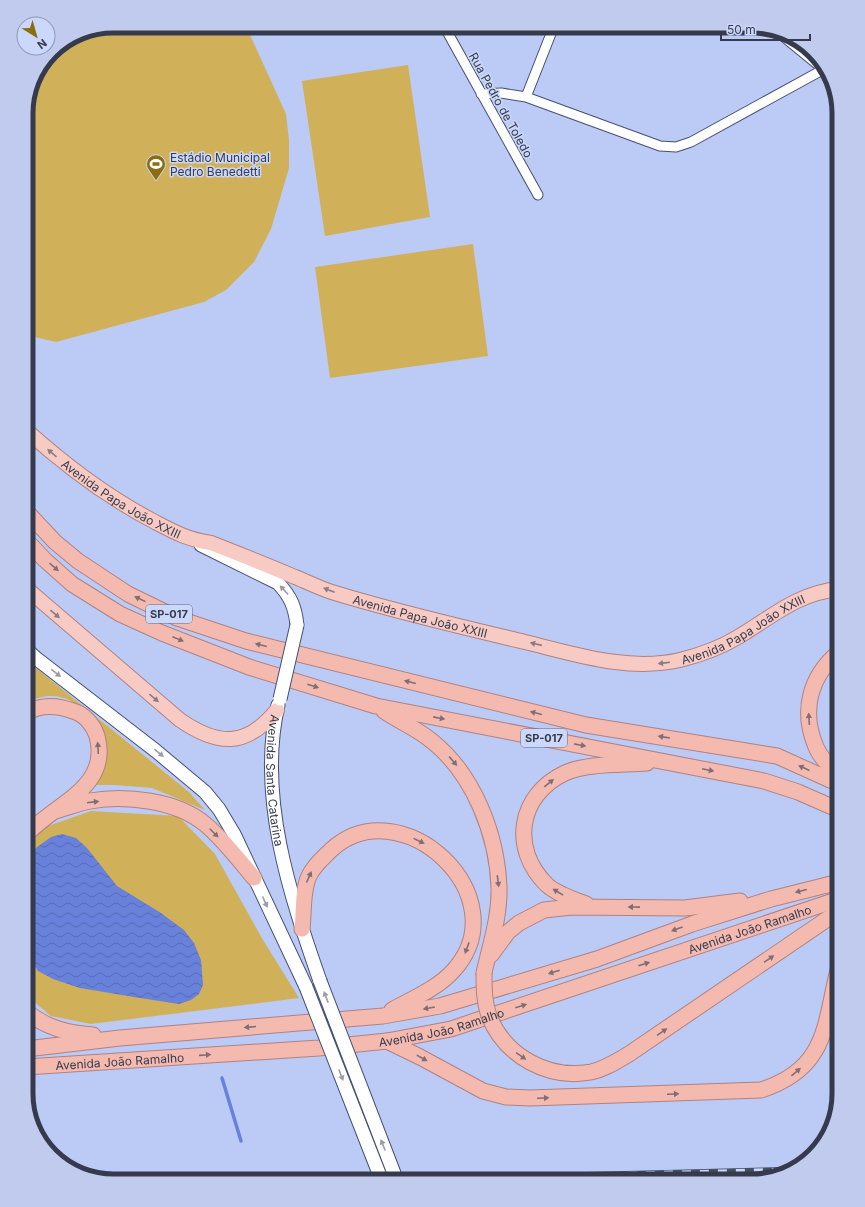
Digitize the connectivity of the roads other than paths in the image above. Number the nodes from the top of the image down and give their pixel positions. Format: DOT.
graph roads {
  1 [pos="448,33"];
  2 [pos="551,33"];
  3 [pos="800,49"];
  4 [pos="810,57"];
  5 [pos="819,71"];
  6 [pos="481,94"];
  7 [pos="526,97"];
  8 [pos="538,195"];
  9 [pos="33,436"];
  10 [pos="33,518"];
  11 [pos="191,540"];
  12 [pos="33,547"];
  13 [pos="832,590"];
  14 [pos="33,594"];
  15 [pos="33,655"];
  16 [pos="832,658"];
  17 [pos="278,705"];
  18 [pos="376,706"];
  19 [pos="33,710"];
  20 [pos="668,761"];
  21 [pos="832,769"];
  22 [pos="832,781"];
  23 [pos="832,807"];
  24 [pos="55,811"];
  25 [pos="33,828"];
  26 [pos="254,878"];
  27 [pos="832,884"];
  28 [pos="771,899"];
  29 [pos="832,901"];
  30 [pos="594,907"];
  31 [pos="832,916"];
  32 [pos="302,930"];
  33 [pos="488,959"];
  34 [pos="832,1002"];
  35 [pos="383,1016"];
  36 [pos="33,1017"];
  37 [pos="120,1038"];
  38 [pos="387,1041"];
  39 [pos="33,1048"];
  40 [pos="33,1067"];
  41 [pos="379,1174"];
  42 [pos="394,1174"];
  1 -- 6 [label="street, Rua Pedro de Toledo"];
  2 -- 7 [label="street"];
  3 -- 4 [label="street"];
  5 -- 7 [label="street"];
  6 -- 7 [label="street"];
  6 -- 8 [label="street, Rua Pedro de Toledo"];
  11 -- 9 [label="main road, Avenida Papa João XXIII, one-way"];
  22 -- 10 [label="highway, SP-017, one-way"];
  13 -- 11 [label="main road, Avenida Papa João XXIII, one-way"];
  17 -- 11 [label="main road, Avenida Santa Catarina, one-way, bridge"];
  12 -- 18 [label="highway, SP-017, one-way"];
  14 -- 17 [label="main road, one-way"];
  15 -- 26 [label="main road, one-way"];
  21 -- 16 [label="highway, one-way"];
  17 -- 32 [label="main road, Avenida Santa Catarina"];
  18 -- 20 [label="highway, SP-017, one-way"];
  18 -- 33 [label="highway, one-way"];
  24 -- 19 [label="highway, one-way"];
  20 -- 23 [label="highway, SP-017, one-way"];
  30 -- 20 [label="highway, one-way"];
  24 -- 25 [label="highway"];
  24 -- 26 [label="highway, one-way"];
  26 -- 41 [label="main road, one-way, bridge"];
  27 -- 28 [label="highway, Avenida João Ramalho, one-way"];
  28 -- 30 [label="highway, one-way"];
  28 -- 35 [label="highway, Avenida João Ramalho, one-way"];
  38 -- 29 [label="highway, Avenida João Ramalho, one-way"];
  30 -- 33 [label="highway"];
  33 -- 31 [label="highway, one-way, bridge"];
  32 -- 35 [label="highway, one-way"];
  42 -- 32 [label="main road, Avenida Santa Catarina, one-way, bridge"];
  38 -- 34 [label="highway, one-way"];
  35 -- 37 [label="highway, Avenida João Ramalho, one-way"];
  36 -- 37 [label="highway"];
  37 -- 39 [label="highway, Avenida João Ramalho"];
  40 -- 38 [label="highway, Avenida João Ramalho, one-way"];
}
